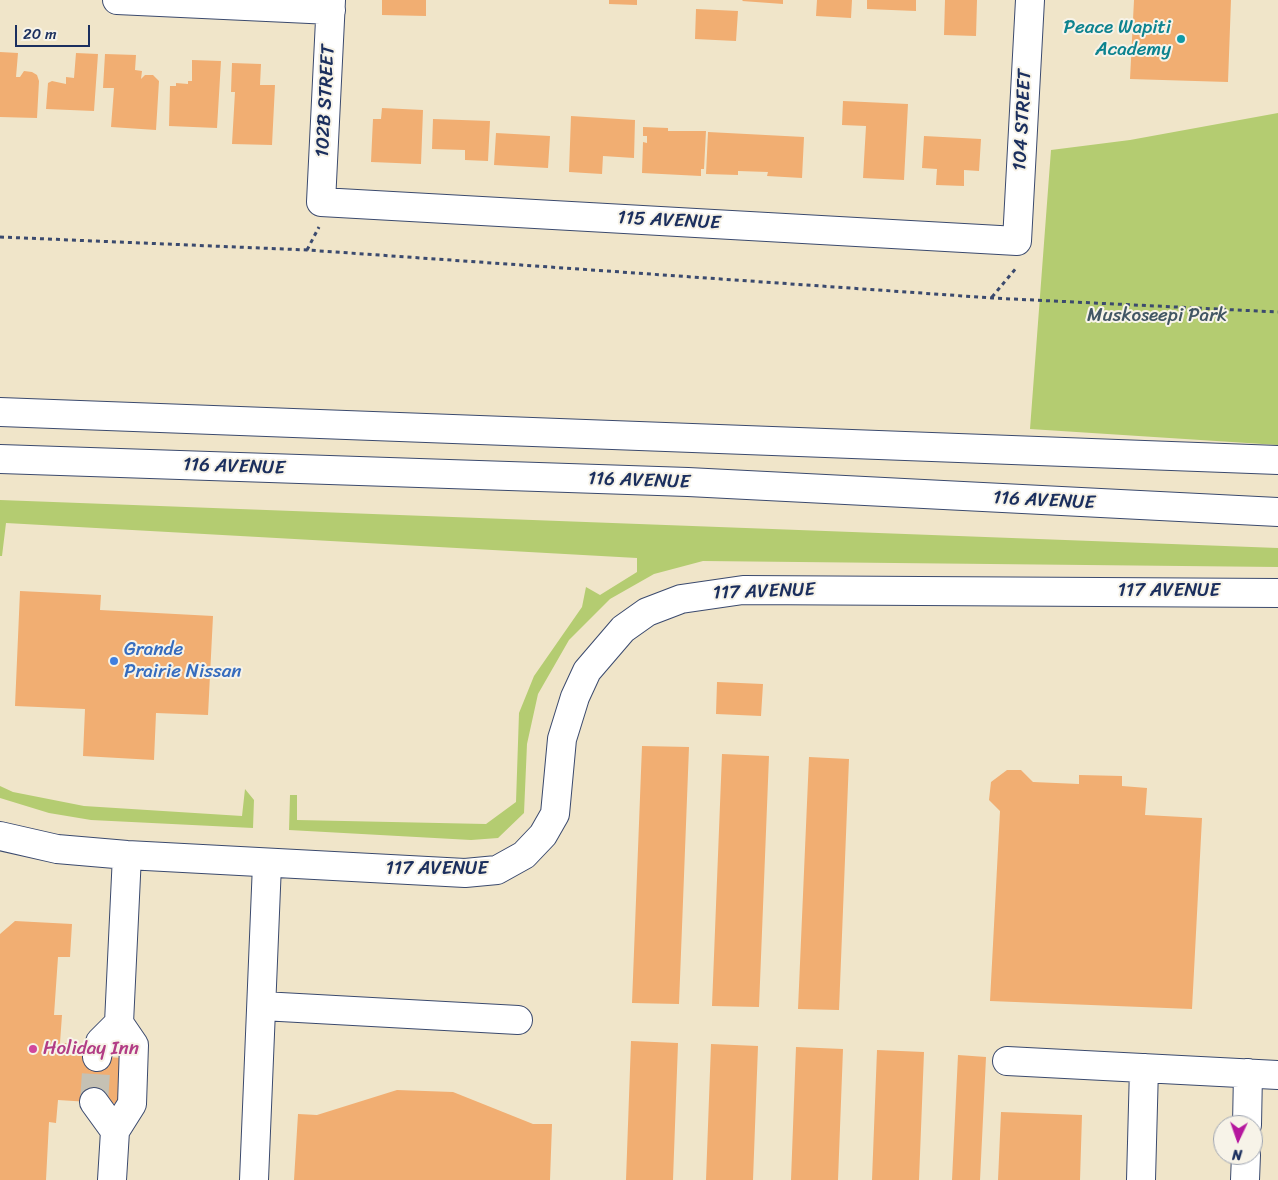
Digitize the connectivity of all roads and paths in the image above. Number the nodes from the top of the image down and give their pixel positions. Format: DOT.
graph roads {
  1 [pos="117,0"];
  2 [pos="1030,0"];
  3 [pos="331,5"];
  4 [pos="321,202"];
  5 [pos="0,236"];
  6 [pos="1016,241"];
  7 [pos="992,298"];
  8 [pos="1278,312"];
  9 [pos="0,412"];
  10 [pos="0,459"];
  11 [pos="1278,460"];
  12 [pos="1278,512"];
  13 [pos="1278,593"];
  14 [pos="0,836"];
  15 [pos="127,855"];
  16 [pos="267,864"];
  17 [pos="262,1006"];
  18 [pos="518,1020"];
  19 [pos="119,1023"];
  20 [pos="97,1057"];
  21 [pos="1007,1061"];
  22 [pos="1144,1068"];
  23 [pos="1248,1073"];
  24 [pos="1278,1074"];
  25 [pos="94,1102"];
  26 [pos="1247,1115"];
  27 [pos="115,1131"];
  28 [pos="1246,1165"];
  29 [pos="112,1180"];
  30 [pos="254,1180"];
  31 [pos="1141,1180"];
  32 [pos="1245,1180"];
  1 -- 3 [label="street"];
  2 -- 6 [label="street, 104 STREET"];
  3 -- 4 [label="street, 102B STREET"];
  4 -- 6 [label="street, 115 AVENUE"];
  5 -- 7 [label="path"];
  6 -- 7 [label="path"];
  7 -- 8 [label="path"];
  9 -- 11 [label="street"];
  10 -- 12 [label="street, 116 AVENUE"];
  13 -- 16 [label="street, 117 AVENUE"];
  14 -- 15 [label="street, 117 AVENUE"];
  15 -- 16 [label="street, 117 AVENUE"];
  15 -- 19 [label="street"];
  16 -- 17 [label="street"];
  17 -- 18 [label="street"];
  17 -- 30 [label="street"];
  19 -- 20 [label="street"];
  19 -- 27 [label="street"];
  21 -- 22 [label="street"];
  22 -- 23 [label="street"];
  22 -- 31 [label="street"];
  23 -- 24 [label="street"];
  23 -- 26 [label="street"];
  25 -- 27 [label="street"];
  27 -- 29 [label="street"];
  28 -- 32 [label="street"];
}
